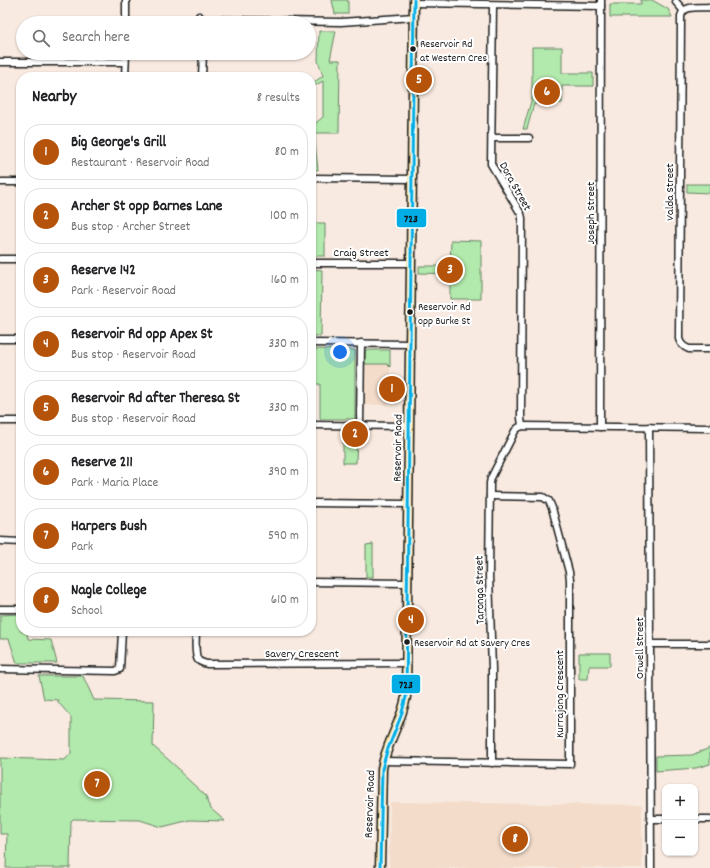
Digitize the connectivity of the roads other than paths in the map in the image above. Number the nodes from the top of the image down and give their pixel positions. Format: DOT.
graph roads {
  1 [pos="126,0"];
  2 [pos="414,2"];
  3 [pos="504,2"];
  4 [pos="676,2"];
  5 [pos="601,3"];
  6 [pos="493,5"];
  7 [pos="710,8"];
  8 [pos="683,10"];
  9 [pos="126,16"];
  10 [pos="414,17"];
  11 [pos="316,22"];
  12 [pos="203,60"];
  13 [pos="0,62"];
  14 [pos="125,62"];
  15 [pos="125,72"];
  16 [pos="202,72"];
  17 [pos="492,138"];
  18 [pos="529,138"];
  19 [pos="316,178"];
  20 [pos="412,179"];
  21 [pos="0,182"];
  22 [pos="16,182"];
  23 [pos="0,259"];
  24 [pos="16,259"];
  25 [pos="316,263"];
  26 [pos="411,263"];
  27 [pos="0,339"];
  28 [pos="16,339"];
  29 [pos="316,343"];
  30 [pos="360,343"];
  31 [pos="410,344"];
  32 [pos="710,349"];
  33 [pos="0,421"];
  34 [pos="16,421"];
  35 [pos="316,425"];
  36 [pos="360,426"];
  37 [pos="409,426"];
  38 [pos="522,426"];
  39 [pos="600,427"];
  40 [pos="649,427"];
  41 [pos="710,428"];
  42 [pos="490,496"];
  43 [pos="316,503"];
  44 [pos="408,504"];
  45 [pos="0,541"];
  46 [pos="16,542"];
  47 [pos="316,582"];
  48 [pos="407,583"];
  49 [pos="0,609"];
  50 [pos="16,609"];
  51 [pos="122,636"];
  52 [pos="196,636"];
  53 [pos="650,644"];
  54 [pos="710,644"];
  55 [pos="406,663"];
  56 [pos="0,669"];
  57 [pos="383,761"];
  58 [pos="492,763"];
  59 [pos="650,819"];
  60 [pos="662,819"];
  61 [pos="698,819"];
  62 [pos="710,819"];
  63 [pos="380,868"];
  64 [pos="651,868"];
  1 -- 9 [label="street"];
  2 -- 6 [label="street"];
  2 -- 10 [label="main road, Reservoir Road"];
  3 -- 5 [label="street"];
  3 -- 6 [label="street"];
  4 -- 8 [label="street"];
  5 -- 39 [label="street, Joseph Street"];
  6 -- 17 [label="street, Dora Street"];
  7 -- 8 [label="street"];
  8 -- 32 [label="street, Valda Street"];
  10 -- 11 [label="street"];
  10 -- 20 [label="main road, Reservoir Road"];
  12 -- 16 [label="street"];
  13 -- 14 [label="street"];
  14 -- 15 [label="street"];
  17 -- 18 [label="street"];
  17 -- 38 [label="street, Dora Street"];
  19 -- 20 [label="street"];
  20 -- 26 [label="main road, Reservoir Road"];
  21 -- 22 [label="street"];
  23 -- 24 [label="street"];
  25 -- 26 [label="street, Craig Street"];
  26 -- 31 [label="main road, Reservoir Road"];
  27 -- 28 [label="street"];
  29 -- 30 [label="street"];
  30 -- 31 [label="street"];
  30 -- 36 [label="street"];
  31 -- 37 [label="main road, Reservoir Road"];
  33 -- 34 [label="street"];
  35 -- 36 [label="street"];
  36 -- 37 [label="street"];
  37 -- 44 [label="main road, Reservoir Road"];
  38 -- 39 [label="street"];
  38 -- 42 [label="street, Taronga Street"];
  39 -- 40 [label="street"];
  40 -- 41 [label="street"];
  40 -- 53 [label="street, Orwell Street"];
  42 -- 58 [label="street, Taronga Street"];
  42 -- 58 [label="street, Kurrajong Crescent"];
  43 -- 44 [label="street"];
  44 -- 48 [label="main road, Reservoir Road"];
  45 -- 46 [label="street"];
  47 -- 48 [label="street"];
  48 -- 55 [label="main road, Reservoir Road"];
  49 -- 50 [label="street"];
  51 -- 56 [label="street"];
  52 -- 55 [label="street, Savery Crescent"];
  53 -- 54 [label="street"];
  53 -- 59 [label="street, Orwell Street"];
  55 -- 57 [label="main road, Reservoir Road"];
  57 -- 58 [label="street, Kurrajong Crescent"];
  57 -- 63 [label="main road, Reservoir Road"];
  59 -- 60 [label="street"];
  59 -- 64 [label="street, Orwell Street"];
  61 -- 62 [label="street"];
}
